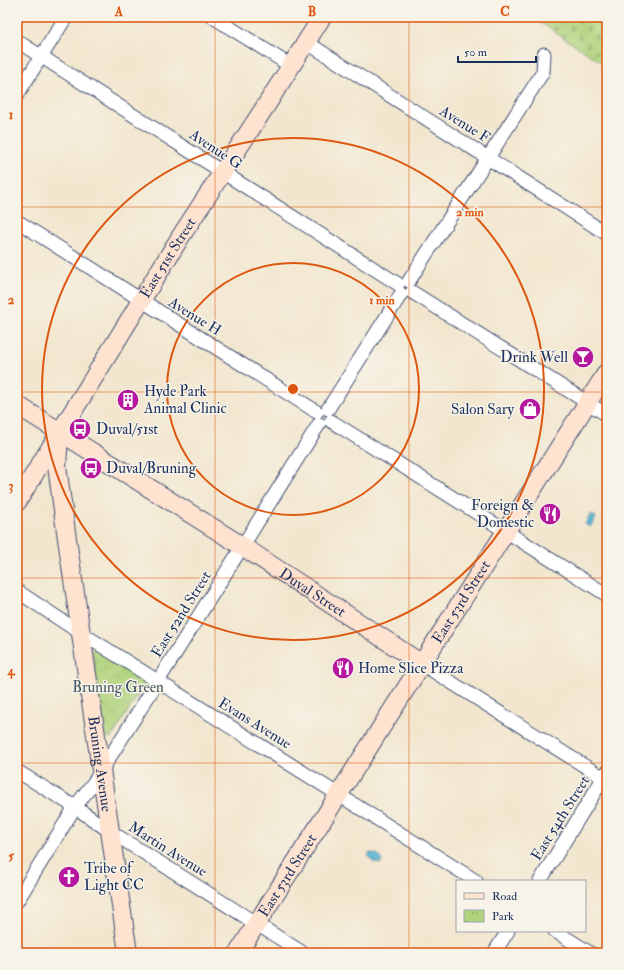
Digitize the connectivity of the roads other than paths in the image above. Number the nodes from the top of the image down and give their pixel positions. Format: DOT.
graph roads {
  1 [pos="66,17"];
  2 [pos="213,17"];
  3 [pos="322,17"];
  4 [pos="17,41"];
  5 [pos="306,42"];
  6 [pos="544,54"];
  7 [pos="42,56"];
  8 [pos="291,66"];
  9 [pos="17,95"];
  10 [pos="488,158"];
  11 [pos="222,172"];
  12 [pos="17,221"];
  13 [pos="607,234"];
  14 [pos="405,288"];
  15 [pos="141,301"];
  16 [pos="607,372"];
  17 [pos="588,402"];
  18 [pos="17,405"];
  19 [pos="607,414"];
  20 [pos="324,417"];
  21 [pos="60,433"];
  22 [pos="17,502"];
  23 [pos="506,532"];
  24 [pos="242,546"];
  25 [pos="17,591"];
  26 [pos="607,595"];
  27 [pos="82,634"];
  28 [pos="422,664"];
  29 [pos="158,681"];
  30 [pos="17,771"];
  31 [pos="101,771"];
  32 [pos="606,777"];
  33 [pos="339,794"];
  34 [pos="75,807"];
  35 [pos="111,832"];
  36 [pos="474,880"];
  37 [pos="541,880"];
  38 [pos="17,901"];
  39 [pos="257,924"];
  40 [pos="507,932"];
  41 [pos="557,932"];
  42 [pos="128,953"];
  43 [pos="238,953"];
  44 [pos="303,953"];
  45 [pos="494,953"];
  46 [pos="590,953"];
  1 -- 7 [label="street"];
  2 -- 8 [label="street"];
  3 -- 5 [label="street, East 51st Street"];
  4 -- 7 [label="street, Avenue G"];
  5 -- 8 [label="street, East 51st Street"];
  5 -- 10 [label="street, Avenue F"];
  6 -- 10 [label="street, East 52nd Street"];
  7 -- 9 [label="street"];
  7 -- 11 [label="street, Avenue G"];
  8 -- 11 [label="street, East 51st Street"];
  10 -- 13 [label="street, Avenue F"];
  10 -- 14 [label="street, East 52nd Street"];
  11 -- 14 [label="street, Avenue G"];
  11 -- 15 [label="street, East 51st Street"];
  12 -- 15 [label="street, Avenue H"];
  14 -- 17 [label="street, Avenue G"];
  14 -- 20 [label="street, East 52nd Street"];
  15 -- 20 [label="street, Avenue H"];
  15 -- 21 [label="street, East 51st Street"];
  16 -- 17 [label="street, East 53rd Street"];
  17 -- 19 [label="street, Avenue G"];
  17 -- 23 [label="street, East 53rd Street"];
  18 -- 21 [label="street, Duval Street"];
  20 -- 23 [label="street, Avenue H"];
  20 -- 24 [label="street, East 52nd Street"];
  21 -- 22 [label="street, East 51st Street"];
  21 -- 24 [label="street, Duval Street"];
  21 -- 27 [label="street, Bruning Avenue"];
  23 -- 26 [label="street, Avenue H"];
  23 -- 28 [label="street, East 53rd Street"];
  24 -- 28 [label="street, Duval Street"];
  24 -- 29 [label="street, East 52nd Street"];
  25 -- 27 [label="street, Evans Avenue"];
  27 -- 29 [label="street, Evans Avenue"];
  27 -- 31 [label="street, Bruning Avenue"];
  28 -- 32 [label="street, Duval Street"];
  28 -- 33 [label="street, East 53rd Street"];
  29 -- 31 [label="street, East 52nd Street"];
  29 -- 33 [label="street, Evans Avenue"];
  30 -- 34 [label="street, Martin Avenue"];
  31 -- 34 [label="street, East 52nd Street"];
  31 -- 35 [label="street, Bruning Avenue"];
  32 -- 37 [label="street, East 54th Street"];
  33 -- 36 [label="street, Evans Avenue"];
  33 -- 39 [label="street, East 53rd Street"];
  34 -- 35 [label="street, Martin Avenue"];
  34 -- 38 [label="street, East 52nd Street"];
  35 -- 39 [label="street, Martin Avenue"];
  35 -- 42 [label="street, Bruning Avenue"];
  39 -- 43 [label="street, East 53rd Street"];
  39 -- 44 [label="street, Martin Avenue"];
  40 -- 45 [label="street"];
  41 -- 46 [label="street"];
}
